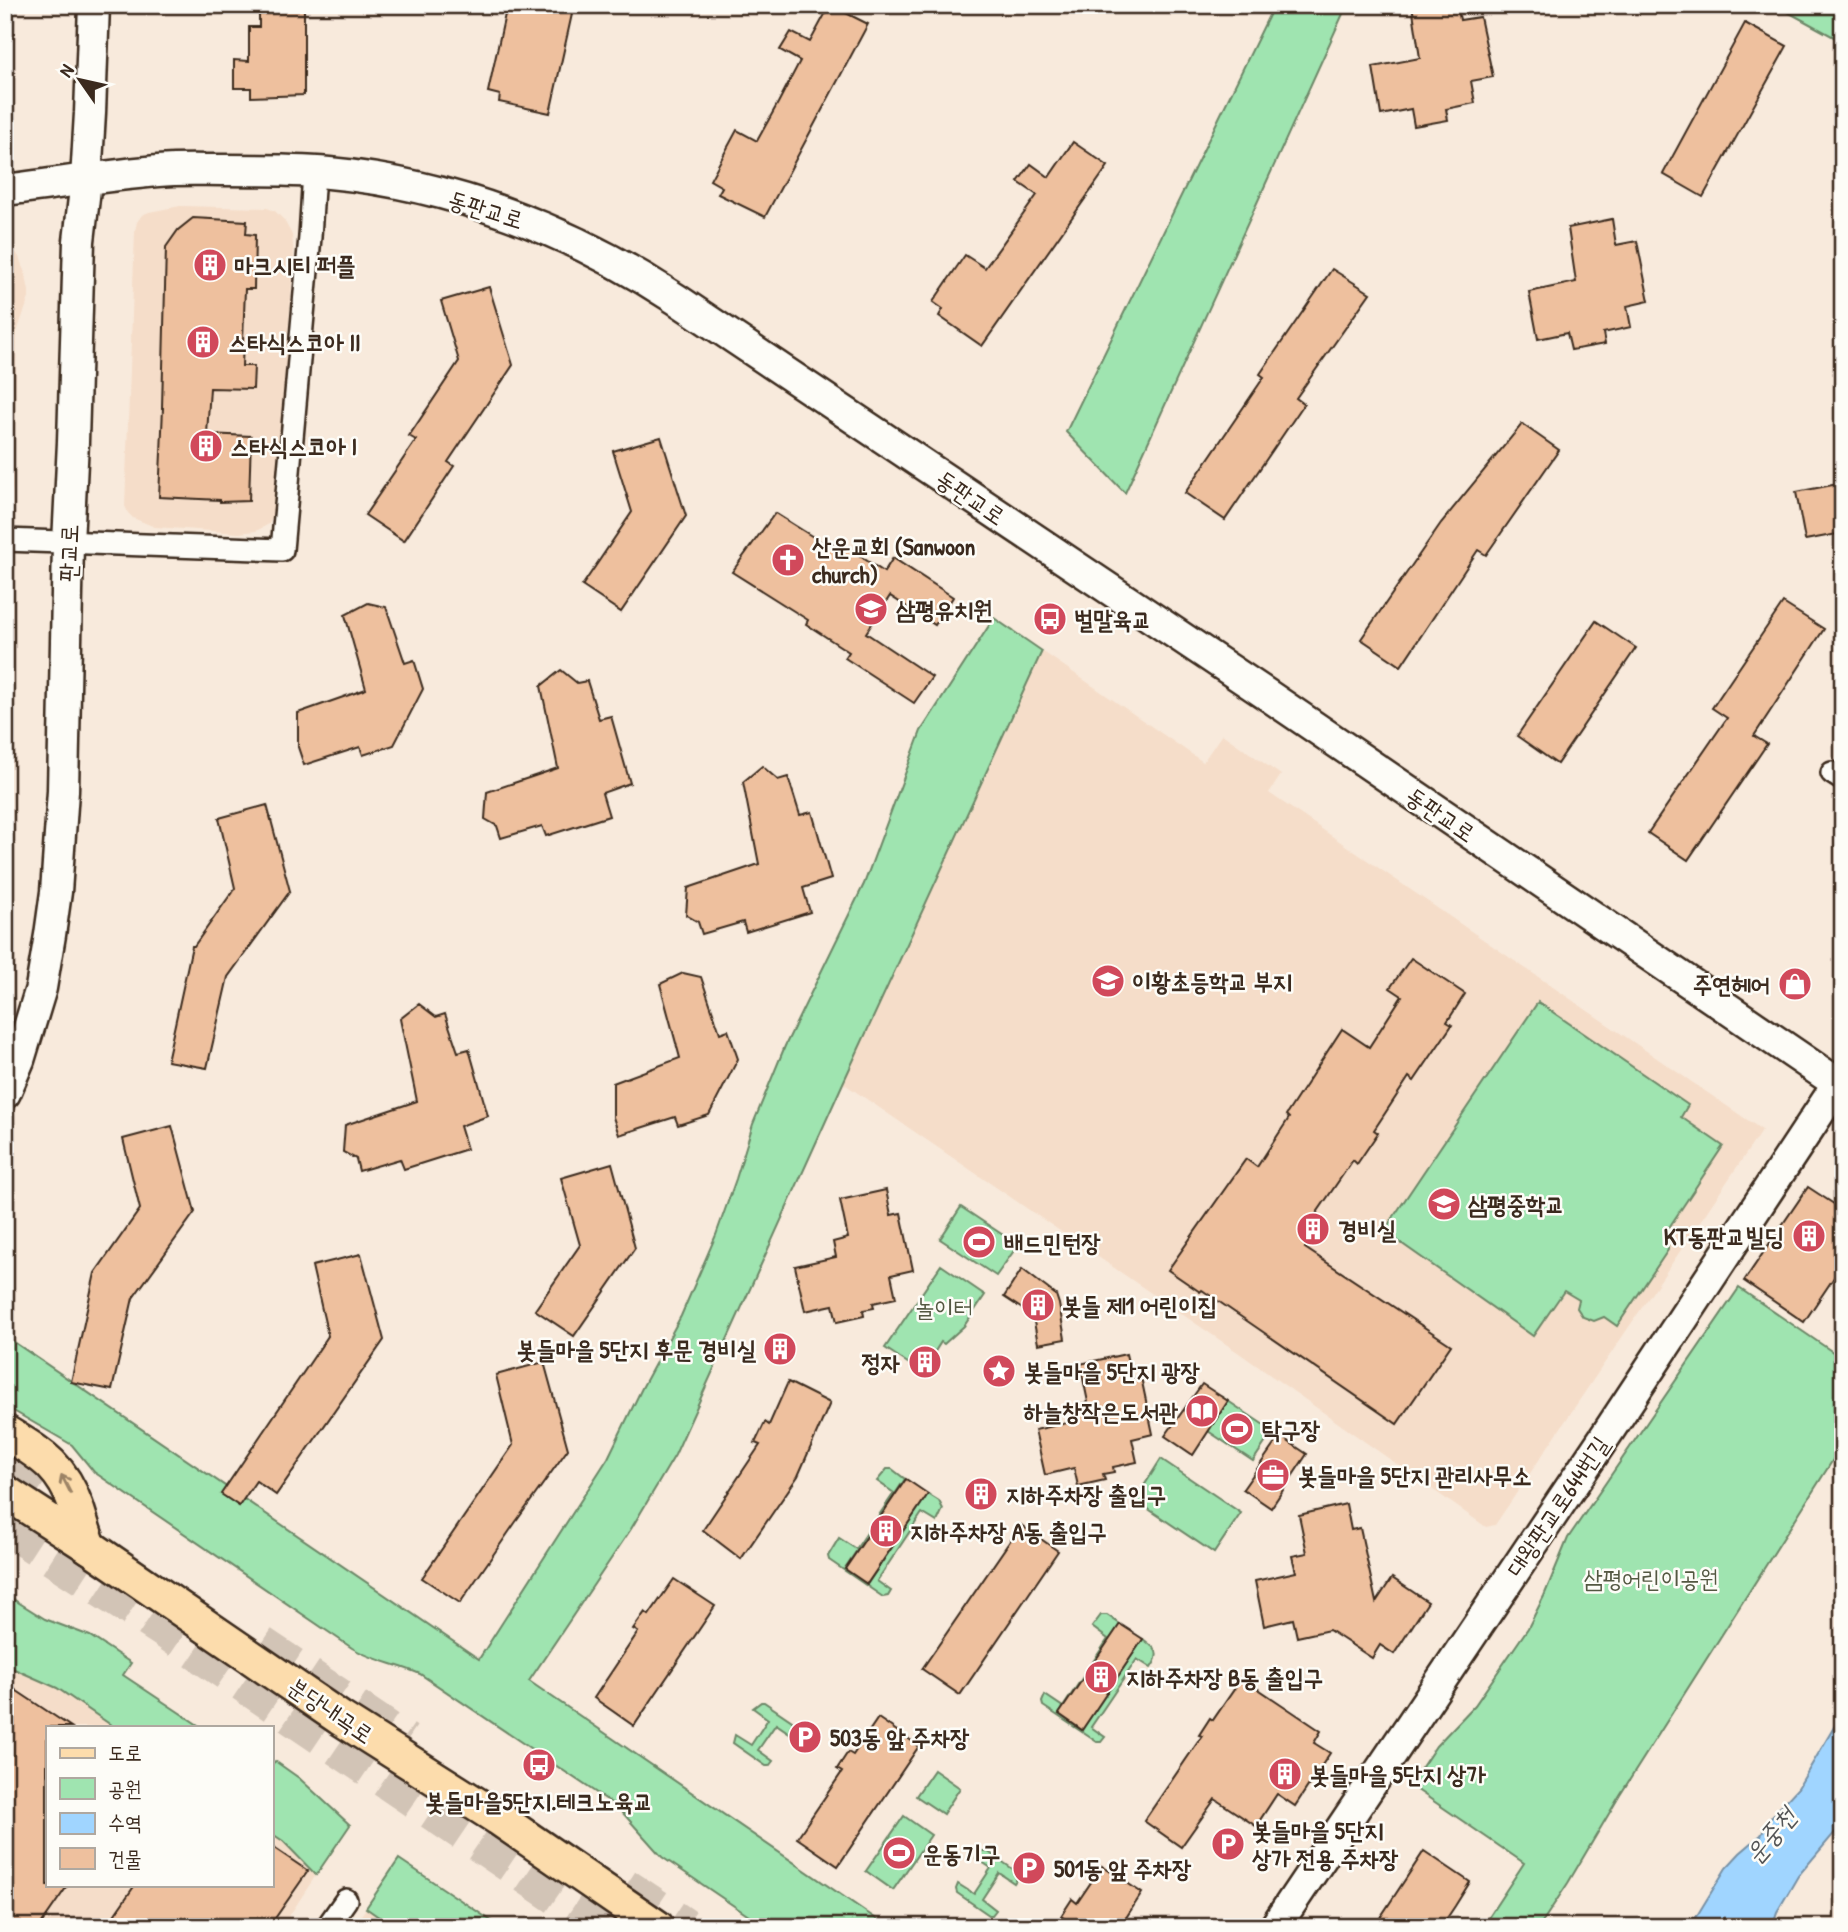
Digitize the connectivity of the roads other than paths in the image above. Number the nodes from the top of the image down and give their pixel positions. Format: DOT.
graph roads {
  1 [pos="94,5"];
  2 [pos="314,172"];
  3 [pos="86,180"];
  4 [pos="5,190"];
  5 [pos="5,540"];
  6 [pos="68,542"];
  7 [pos="1840,1086"];
  8 [pos="5,1093"];
  9 [pos="5,1432"];
  10 [pos="5,1492"];
  11 [pos="90,1548"];
  12 [pos="346,1900"];
  13 [pos="327,1927"];
  14 [pos="657,1927"];
  15 [pos="1275,1927"];
  1 -- 3 [label="main road, 판교로"];
  2 -- 3 [label="main road, 동판교로"];
  2 -- 6 [label="street"];
  2 -- 7 [label="main road, 동판교로"];
  3 -- 4 [label="main road, 동판교로"];
  3 -- 6 [label="main road, 판교로"];
  5 -- 6 [label="street"];
  6 -- 8 [label="main road, 판교로"];
  7 -- 15 [label="main road, 대왕판교로644번길"];
  11 -- 9 [label="main road, one-way"];
  10 -- 11 [label="main road, 분당내곡로"];
  11 -- 14 [label="main road, 분당내곡로"];
  12 -- 13 [label="street"];
}
